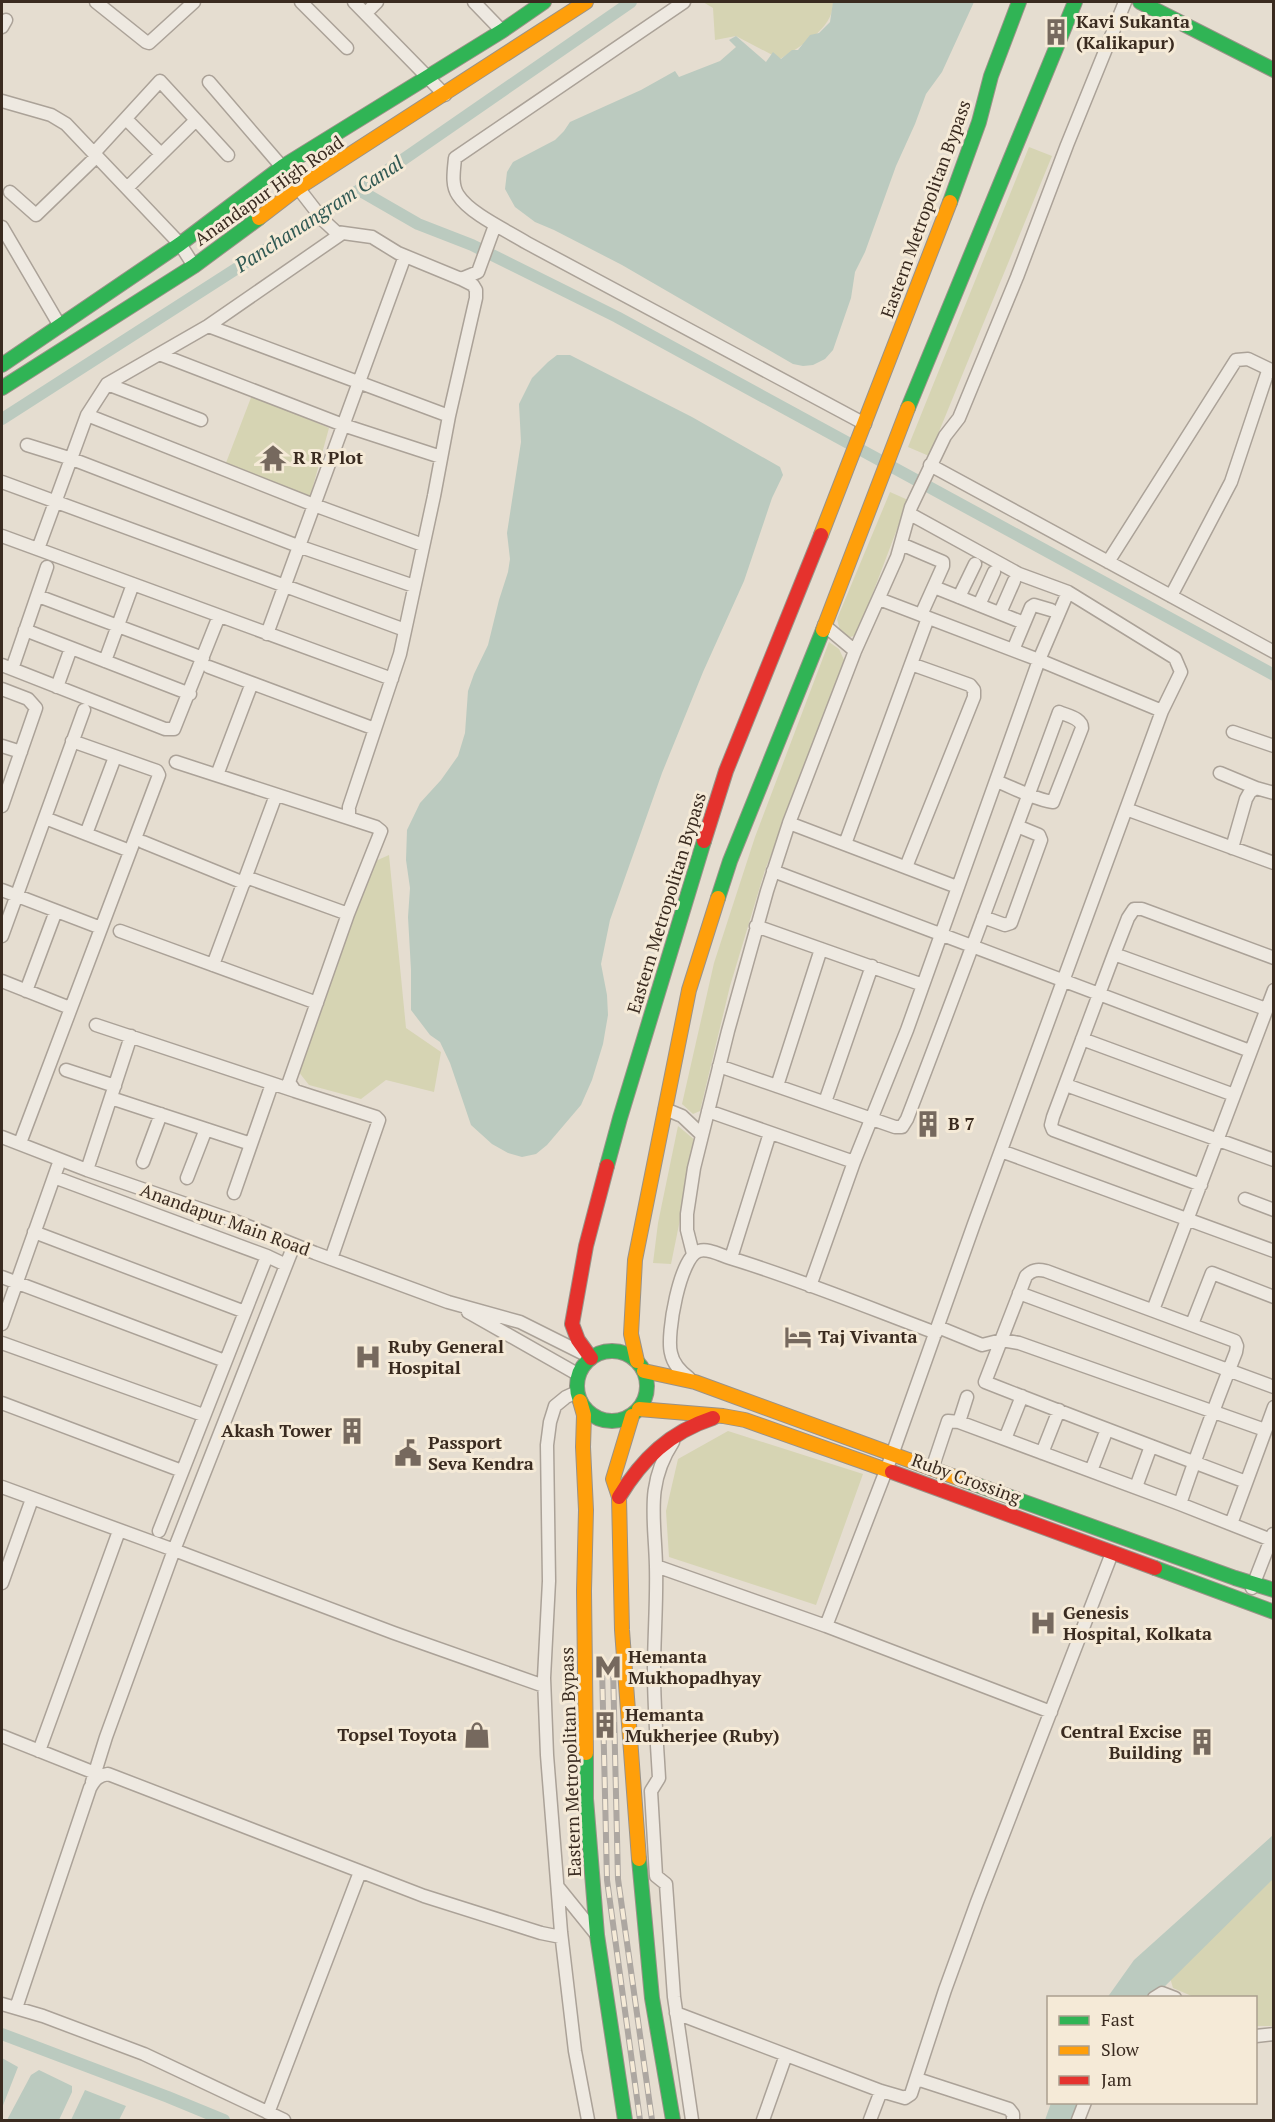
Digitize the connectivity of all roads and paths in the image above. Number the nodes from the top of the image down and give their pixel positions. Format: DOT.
graph roads {
  1 [pos="96,2"];
  2 [pos="354,2"];
  3 [pos="377,2"];
  4 [pos="474,2"];
  5 [pos="542,2"];
  6 [pos="586,2"];
  7 [pos="684,2"];
  8 [pos="1019,2"];
  9 [pos="1074,2"];
  10 [pos="1125,2"];
  11 [pos="1140,2"];
  12 [pos="190,3"];
  13 [pos="310,4"];
  14 [pos="366,14"];
  15 [pos="502,31"];
  16 [pos="347,48"];
  17 [pos="1274,70"];
  18 [pos="428,78"];
  19 [pos="209,82"];
  20 [pos="445,95"];
  21 [pos="2,101"];
  22 [pos="126,119"];
  23 [pos="196,120"];
  24 [pos="95,154"];
  25 [pos="161,154"];
  26 [pos="228,155"];
  27 [pos="282,167"];
  28 [pos="127,188"];
  29 [pos="298,188"];
  30 [pos="10,192"];
  31 [pos="2,227"];
  32 [pos="494,228"];
  33 [pos="341,234"];
  34 [pos="180,244"];
  35 [pos="405,256"];
  36 [pos="194,266"];
  37 [pos="460,279"];
  38 [pos="60,326"];
  39 [pos="208,326"];
  40 [pos="159,354"];
  41 [pos="2,365"];
  42 [pos="1272,370"];
  43 [pos="359,383"];
  44 [pos="106,384"];
  45 [pos="2,388"];
  46 [pos="87,415"];
  47 [pos="449,416"];
  48 [pos="201,420"];
  49 [pos="343,425"];
  50 [pos="864,426"];
  51 [pos="27,445"];
  52 [pos="441,458"];
  53 [pos="72,459"];
  54 [pos="928,469"];
  55 [pos="2,482"];
  56 [pos="56,502"];
  57 [pos="314,506"];
  58 [pos="910,511"];
  59 [pos="2,536"];
  60 [pos="901,544"];
  61 [pos="423,545"];
  62 [pos="298,546"];
  63 [pos="38,549"];
  64 [pos="1108,562"];
  65 [pos="975,564"];
  66 [pos="47,567"];
  67 [pos="994,572"];
  68 [pos="1014,581"];
  69 [pos="133,584"];
  70 [pos="284,585"];
  71 [pos="414,586"];
  72 [pos="934,587"];
  73 [pos="1068,592"];
  74 [pos="38,596"];
  75 [pos="1171,596"];
  76 [pos="959,597"];
  77 [pos="879,599"];
  78 [pos="979,605"];
  79 [pos="1051,610"];
  80 [pos="1000,613"];
  81 [pos="219,616"];
  82 [pos="924,616"];
  83 [pos="1024,623"];
  84 [pos="824,625"];
  85 [pos="118,626"];
  86 [pos="26,630"];
  87 [pos="405,630"];
  88 [pos="267,634"];
  89 [pos="71,648"];
  90 [pos="1013,650"];
  91 [pos="855,651"];
  92 [pos="1274,652"];
  93 [pos="1039,660"];
  94 [pos="105,661"];
  95 [pos="206,662"];
  96 [pos="911,664"];
  97 [pos="7,667"];
  98 [pos="392,679"];
  99 [pos="252,683"];
  100 [pos="57,687"];
  101 [pos="2,689"];
  102 [pos="190,694"];
  103 [pos="84,710"];
  104 [pos="1162,711"];
  105 [pos="375,729"];
  106 [pos="1233,732"];
  107 [pos="72,741"];
  108 [pos="2,746"];
  109 [pos="1274,746"];
  110 [pos="21,753"];
  111 [pos="115,756"];
  112 [pos="176,762"];
  113 [pos="1220,773"];
  114 [pos="217,775"];
  115 [pos="996,781"];
  116 [pos="1256,789"];
  117 [pos="1274,793"];
  118 [pos="1029,794"];
  119 [pos="276,795"];
  120 [pos="3,798"];
  121 [pos="1126,809"];
  122 [pos="45,818"];
  123 [pos="349,818"];
  124 [pos="789,823"];
  125 [pos="1017,826"];
  126 [pos="86,834"];
  127 [pos="143,842"];
  128 [pos="845,844"];
  129 [pos="1232,848"];
  130 [pos="130,851"];
  131 [pos="1274,863"];
  132 [pos="906,867"];
  133 [pos="773,871"];
  134 [pos="245,880"];
  135 [pos="957,887"];
  136 [pos="2,890"];
  137 [pos="17,896"];
  138 [pos="56,911"];
  139 [pos="348,914"];
  140 [pos="983,917"];
  141 [pos="756,926"];
  142 [pos="101,928"];
  143 [pos="120,931"];
  144 [pos="942,934"];
  145 [pos="2,936"];
  146 [pos="973,945"];
  147 [pos="821,949"];
  148 [pos="1114,954"];
  149 [pos="1274,958"];
  150 [pos="213,965"];
  151 [pos="872,966"];
  152 [pos="1063,979"];
  153 [pos="2,981"];
  154 [pos="923,985"];
  155 [pos="1274,990"];
  156 [pos="26,991"];
  157 [pos="1099,994"];
  158 [pos="317,1004"];
  159 [pos="70,1008"];
  160 [pos="1266,1009"];
  161 [pos="96,1025"];
  162 [pos="131,1036"];
  163 [pos="1082,1039"];
  164 [pos="1250,1051"];
  165 [pos="719,1066"];
  166 [pos="66,1070"];
  167 [pos="272,1084"];
  168 [pos="1066,1085"];
  169 [pos="777,1086"];
  170 [pos="295,1091"];
  171 [pos="113,1092"];
  172 [pos="1234,1095"];
  173 [pos="825,1102"];
  174 [pos="665,1109"];
  175 [pos="708,1111"];
  176 [pos="161,1114"];
  177 [pos="872,1118"];
  178 [pos="206,1129"];
  179 [pos="771,1133"];
  180 [pos="702,1135"];
  181 [pos="2,1137"];
  182 [pos="1218,1139"];
  183 [pos="20,1143"];
  184 [pos="251,1144"];
  185 [pos="1001,1151"];
  186 [pos="60,1160"];
  187 [pos="1274,1160"];
  188 [pos="143,1162"];
  189 [pos="854,1162"];
  190 [pos="87,1170"];
  191 [pos="54,1177"];
  192 [pos="188,1178"];
  193 [pos="1201,1185"];
  194 [pos="234,1193"];
  195 [pos="1245,1199"];
  196 [pos="1274,1210"];
  197 [pos="1188,1219"];
  198 [pos="34,1233"];
  199 [pos="294,1245"];
  200 [pos="1274,1251"];
  201 [pos="693,1254"];
  202 [pos="267,1256"];
  203 [pos="730,1258"];
  204 [pos="331,1259"];
  205 [pos="286,1264"];
  206 [pos="2,1276"];
  207 [pos="16,1282"];
  208 [pos="810,1286"];
  209 [pos="1019,1293"];
  210 [pos="1274,1297"];
  211 [pos="448,1302"];
  212 [pos="1153,1310"];
  213 [pos="245,1312"];
  214 [pos="2,1324"];
  215 [pos="1192,1324"];
  216 [pos="937,1330"];
  217 [pos="1002,1340"];
  218 [pos="2,1343"];
  219 [pos="591,1358"];
  220 [pos="225,1361"];
  221 [pos="641,1366"];
  222 [pos="1228,1372"];
  223 [pos="579,1375"];
  224 [pos="694,1382"];
  225 [pos="1274,1387"];
  226 [pos="579,1396"];
  227 [pos="1022,1396"];
  228 [pos="967,1397"];
  229 [pos="2,1403"];
  230 [pos="1274,1407"];
  231 [pos="1059,1410"];
  232 [pos="1213,1410"];
  233 [pos="636,1412"];
  234 [pos="203,1415"];
  235 [pos="723,1416"];
  236 [pos="959,1422"];
  237 [pos="1107,1429"];
  238 [pos="1265,1430"];
  239 [pos="679,1432"];
  240 [pos="1005,1439"];
  241 [pos="1151,1446"];
  242 [pos="1042,1453"];
  243 [pos="892,1455"];
  244 [pos="1194,1462"];
  245 [pos="886,1469"];
  246 [pos="932,1469"];
  247 [pos="182,1471"];
  248 [pos="1091,1471"];
  249 [pos="1246,1482"];
  250 [pos="2,1487"];
  251 [pos="1136,1487"];
  252 [pos="619,1497"];
  253 [pos="32,1500"];
  254 [pos="1180,1504"];
  255 [pos="1231,1524"];
  256 [pos="119,1531"];
  257 [pos="159,1531"];
  258 [pos="1272,1537"];
  259 [pos="174,1550"];
  260 [pos="1112,1553"];
  261 [pos="656,1566"];
  262 [pos="2,1583"];
  263 [pos="1254,1583"];
  264 [pos="1274,1590"];
  265 [pos="1246,1603"];
  266 [pos="1274,1612"];
  267 [pos="826,1626"];
  268 [pos="544,1686"];
  269 [pos="1051,1712"];
  270 [pos="2,1736"];
  271 [pos="39,1751"];
  272 [pos="94,1773"];
  273 [pos="90,1788"];
  274 [pos="360,1872"];
  275 [pos="558,1887"];
  276 [pos="597,1935"];
  277 [pos="561,1936"];
  278 [pos="674,1997"];
  279 [pos="652,1998"];
  280 [pos="2,2004"];
  281 [pos="16,2008"];
  282 [pos="676,2013"];
  283 [pos="1274,2034"];
  284 [pos="1257,2036"];
  285 [pos="786,2055"];
  286 [pos="916,2079"];
  287 [pos="881,2091"];
  288 [pos="1085,2104"];
  289 [pos="268,2113"];
  290 [pos="284,2121"];
  291 [pos="588,2121"];
  292 [pos="625,2121"];
  293 [pos="673,2121"];
  294 [pos="692,2121"];
  295 [pos="763,2121"];
  296 [pos="870,2121"];
  297 [pos="1013,2121"];
  298 [pos="1078,2121"];
  1 -- 12 [label="street"];
  2 -- 14 [label="street"];
  3 -- 14 [label="street"];
  4 -- 15 [label="street"];
  5 -- 15 [label="main road, Anandapur High Road"];
  6 -- 20 [label="main road, Anandapur High Road"];
  7 -- 50 [label="street"];
  8 -- 50 [label="main road, Eastern Metropolitan Bypass"];
  9 -- 84 [label="main road"];
  10 -- 54 [label="street"];
  11 -- 17 [label="main road"];
  13 -- 16 [label="street"];
  14 -- 18 [label="street"];
  15 -- 18 [label="main road, Anandapur High Road"];
  18 -- 20 [label="street"];
  18 -- 27 [label="main road, Anandapur High Road"];
  19 -- 27 [label="street"];
  20 -- 29 [label="main road, Anandapur High Road"];
  21 -- 24 [label="street"];
  22 -- 23 [label="street"];
  22 -- 24 [label="street"];
  22 -- 25 [label="street"];
  23 -- 25 [label="street"];
  23 -- 26 [label="street"];
  24 -- 28 [label="street"];
  24 -- 30 [label="street"];
  25 -- 28 [label="street"];
  27 -- 29 [label="street"];
  27 -- 34 [label="main road, Anandapur High Road"];
  28 -- 34 [label="street"];
  29 -- 33 [label="street"];
  29 -- 36 [label="main road, Anandapur High Road"];
  31 -- 38 [label="street"];
  32 -- 37 [label="street"];
  33 -- 35 [label="street"];
  33 -- 39 [label="street"];
  34 -- 36 [label="street"];
  34 -- 38 [label="main road, Anandapur High Road"];
  35 -- 37 [label="street"];
  35 -- 43 [label="street"];
  36 -- 45 [label="main road, Anandapur High Road"];
  37 -- 47 [label="street"];
  38 -- 41 [label="main road, Anandapur High Road"];
  39 -- 40 [label="street"];
  39 -- 43 [label="street"];
  40 -- 44 [label="street"];
  40 -- 49 [label="street"];
  42 -- 64 [label="street"];
  42 -- 75 [label="street"];
  43 -- 47 [label="street"];
  43 -- 49 [label="street"];
  44 -- 46 [label="street"];
  44 -- 48 [label="street"];
  46 -- 53 [label="street"];
  46 -- 57 [label="street"];
  47 -- 52 [label="street"];
  49 -- 52 [label="street"];
  49 -- 57 [label="street"];
  50 -- 219 [label="main road, Eastern Metropolitan Bypass"];
  51 -- 53 [label="street"];
  52 -- 61 [label="street"];
  53 -- 56 [label="street"];
  53 -- 62 [label="street"];
  54 -- 58 [label="street"];
  54 -- 64 [label="street"];
  55 -- 56 [label="street"];
  56 -- 63 [label="street"];
  56 -- 70 [label="street"];
  57 -- 61 [label="street"];
  57 -- 62 [label="street"];
  58 -- 60 [label="street"];
  58 -- 73 [label="street"];
  59 -- 63 [label="street"];
  60 -- 72 [label="street"];
  60 -- 77 [label="street"];
  61 -- 71 [label="street"];
  62 -- 70 [label="street"];
  62 -- 71 [label="street"];
  63 -- 69 [label="street"];
  64 -- 75 [label="street"];
  65 -- 76 [label="street"];
  66 -- 74 [label="street"];
  67 -- 78 [label="street"];
  68 -- 80 [label="street"];
  69 -- 81 [label="street"];
  69 -- 85 [label="street"];
  70 -- 87 [label="street"];
  70 -- 88 [label="street"];
  71 -- 87 [label="street"];
  72 -- 76 [label="street"];
  72 -- 82 [label="street"];
  73 -- 93 [label="street"];
  73 -- 104 [label="street"];
  74 -- 85 [label="street"];
  74 -- 86 [label="street"];
  75 -- 92 [label="street"];
  76 -- 78 [label="street"];
  77 -- 82 [label="street"];
  77 -- 91 [label="street"];
  78 -- 80 [label="street"];
  79 -- 83 [label="street"];
  80 -- 83 [label="street"];
  81 -- 88 [label="street"];
  81 -- 95 [label="street"];
  82 -- 90 [label="street"];
  82 -- 96 [label="street"];
  83 -- 90 [label="street"];
  84 -- 91 [label="street"];
  84 -- 174 [label="main road"];
  85 -- 94 [label="street"];
  85 -- 95 [label="street"];
  86 -- 89 [label="street"];
  86 -- 97 [label="street"];
  87 -- 98 [label="street"];
  88 -- 98 [label="street"];
  89 -- 94 [label="street"];
  89 -- 100 [label="street"];
  90 -- 93 [label="street"];
  91 -- 124 [label="street"];
  93 -- 104 [label="street"];
  93 -- 115 [label="street"];
  94 -- 102 [label="street"];
  95 -- 99 [label="street"];
  95 -- 102 [label="street"];
  96 -- 128 [label="street"];
  96 -- 132 [label="street"];
  97 -- 100 [label="street"];
  98 -- 105 [label="street"];
  99 -- 105 [label="street"];
  99 -- 114 [label="street"];
  100 -- 102 [label="street"];
  101 -- 110 [label="street"];
  103 -- 107 [label="street"];
  104 -- 121 [label="street"];
  105 -- 123 [label="street"];
  106 -- 109 [label="street"];
  107 -- 111 [label="street"];
  107 -- 122 [label="street"];
  108 -- 110 [label="street"];
  110 -- 120 [label="street"];
  111 -- 126 [label="street"];
  111 -- 130 [label="street"];
  112 -- 114 [label="street"];
  113 -- 116 [label="street"];
  114 -- 119 [label="street"];
  115 -- 118 [label="street"];
  115 -- 135 [label="street"];
  116 -- 117 [label="street"];
  116 -- 129 [label="street"];
  118 -- 118 [label="street"];
  118 -- 125 [label="street"];
  119 -- 123 [label="street"];
  119 -- 134 [label="street"];
  121 -- 129 [label="street"];
  121 -- 152 [label="street"];
  122 -- 126 [label="street"];
  122 -- 137 [label="street"];
  123 -- 139 [label="street"];
  124 -- 128 [label="street"];
  124 -- 133 [label="street"];
  125 -- 140 [label="street"];
  125 -- 140 [label="street"];
  126 -- 130 [label="street"];
  127 -- 134 [label="street"];
  128 -- 132 [label="street"];
  129 -- 131 [label="street"];
  130 -- 142 [label="street"];
  132 -- 135 [label="street"];
  133 -- 141 [label="street"];
  133 -- 144 [label="street"];
  134 -- 139 [label="street"];
  134 -- 150 [label="street"];
  135 -- 144 [label="street"];
  136 -- 137 [label="street"];
  137 -- 138 [label="street"];
  137 -- 145 [label="street"];
  138 -- 142 [label="street"];
  138 -- 156 [label="street"];
  139 -- 158 [label="street"];
  140 -- 146 [label="street"];
  141 -- 147 [label="street"];
  141 -- 165 [label="street"];
  142 -- 159 [label="street"];
  143 -- 150 [label="street"];
  144 -- 146 [label="street"];
  144 -- 154 [label="street"];
  146 -- 152 [label="street"];
  146 -- 177 [label="street"];
  147 -- 151 [label="street"];
  147 -- 169 [label="street"];
  148 -- 149 [label="street"];
  148 -- 157 [label="street"];
  148 -- 160 [label="street"];
  150 -- 158 [label="street"];
  151 -- 154 [label="street"];
  151 -- 173 [label="street"];
  152 -- 157 [label="street"];
  152 -- 185 [label="street"];
  153 -- 156 [label="street"];
  154 -- 177 [label="street"];
  155 -- 160 [label="street"];
  156 -- 159 [label="street"];
  157 -- 163 [label="street"];
  157 -- 164 [label="street"];
  158 -- 170 [label="street"];
  159 -- 183 [label="street"];
  160 -- 164 [label="street"];
  161 -- 162 [label="street"];
  162 -- 167 [label="street"];
  162 -- 171 [label="street"];
  163 -- 168 [label="street"];
  163 -- 172 [label="street"];
  164 -- 172 [label="street"];
  165 -- 169 [label="street"];
  165 -- 175 [label="street"];
  166 -- 171 [label="street"];
  167 -- 170 [label="street"];
  167 -- 184 [label="street"];
  168 -- 182 [label="street"];
  168 -- 193 [label="street"];
  169 -- 173 [label="street"];
  170 -- 204 [label="street"];
  171 -- 176 [label="street"];
  171 -- 190 [label="street"];
  172 -- 182 [label="street"];
  173 -- 177 [label="street"];
  174 -- 180 [label="street"];
  174 -- 221 [label="main road"];
  175 -- 179 [label="street"];
  175 -- 180 [label="street"];
  176 -- 178 [label="street"];
  176 -- 188 [label="street"];
  177 -- 189 [label="street"];
  178 -- 184 [label="street"];
  178 -- 192 [label="street"];
  179 -- 189 [label="street"];
  179 -- 203 [label="street"];
  180 -- 201 [label="street"];
  181 -- 183 [label="street, Anandapur Main Road"];
  182 -- 187 [label="street"];
  182 -- 193 [label="street"];
  183 -- 186 [label="street, Anandapur Main Road"];
  184 -- 194 [label="street"];
  185 -- 197 [label="street"];
  185 -- 216 [label="street"];
  186 -- 190 [label="street, Anandapur Main Road"];
  186 -- 191 [label="street"];
  189 -- 208 [label="street"];
  190 -- 199 [label="street, Anandapur Main Road"];
  191 -- 198 [label="street"];
  191 -- 202 [label="street"];
  193 -- 197 [label="street"];
  195 -- 196 [label="street"];
  197 -- 200 [label="street"];
  197 -- 212 [label="street"];
  198 -- 207 [label="street"];
  198 -- 213 [label="street"];
  199 -- 204 [label="street, Anandapur Main Road"];
  199 -- 205 [label="street"];
  201 -- 203 [label="street"];
  201 -- 224 [label="street"];
  202 -- 205 [label="street"];
  202 -- 213 [label="street"];
  203 -- 208 [label="street"];
  204 -- 211 [label="street, Anandapur Main Road"];
  205 -- 259 [label="street"];
  206 -- 207 [label="street"];
  207 -- 214 [label="street"];
  207 -- 220 [label="street"];
  208 -- 216 [label="street"];
  209 -- 212 [label="street"];
  209 -- 217 [label="street"];
  209 -- 222 [label="street"];
  210 -- 215 [label="street"];
  211 -- 219 [label="street, Anandapur Main Road"];
  211 -- 223 [label="street, Anandapur Main Road"];
  212 -- 215 [label="street"];
  213 -- 220 [label="street"];
  215 -- 222 [label="street"];
  216 -- 217 [label="street"];
  216 -- 243 [label="street"];
  217 -- 227 [label="street"];
  217 -- 232 [label="street"];
  218 -- 234 [label="street"];
  219 -- 221 [label="main road"];
  219 -- 223 [label="main road"];
  220 -- 234 [label="street"];
  221 -- 224 [label="main road"];
  221 -- 233 [label="main road"];
  222 -- 225 [label="street"];
  222 -- 232 [label="street"];
  223 -- 226 [label="main road"];
  224 -- 243 [label="main road"];
  226 -- 233 [label="main road, Ruby Crossing"];
  226 -- 268 [label="street"];
  226 -- 276 [label="main road, Eastern Metropolitan Bypass"];
  227 -- 231 [label="street"];
  227 -- 240 [label="street"];
  228 -- 236 [label="street"];
  229 -- 247 [label="street"];
  230 -- 238 [label="street"];
  231 -- 237 [label="street"];
  231 -- 242 [label="street"];
  232 -- 238 [label="street"];
  232 -- 244 [label="street"];
  233 -- 235 [label="main road, Ruby Crossing"];
  233 -- 252 [label="main road"];
  234 -- 247 [label="street"];
  235 -- 239 [label="main road"];
  235 -- 245 [label="main road, Ruby Crossing"];
  236 -- 240 [label="street"];
  236 -- 246 [label="street"];
  237 -- 241 [label="street"];
  237 -- 248 [label="street"];
  238 -- 249 [label="street"];
  239 -- 252 [label="main road"];
  239 -- 261 [label="street"];
  240 -- 242 [label="street"];
  241 -- 244 [label="street"];
  241 -- 251 [label="street"];
  242 -- 248 [label="street"];
  243 -- 245 [label="street"];
  243 -- 246 [label="main road"];
  244 -- 249 [label="street"];
  244 -- 254 [label="street"];
  245 -- 260 [label="main road, Ruby Crossing"];
  245 -- 267 [label="street"];
  246 -- 263 [label="main road"];
  247 -- 257 [label="street"];
  248 -- 251 [label="street"];
  249 -- 255 [label="street"];
  250 -- 253 [label="street"];
  251 -- 254 [label="street"];
  252 -- 279 [label="main road"];
  253 -- 256 [label="street"];
  253 -- 262 [label="street"];
  254 -- 255 [label="street"];
  255 -- 258 [label="street"];
  256 -- 259 [label="street"];
  256 -- 271 [label="street"];
  258 -- 263 [label="street"];
  259 -- 268 [label="street"];
  259 -- 272 [label="street"];
  260 -- 265 [label="main road, Ruby Crossing"];
  260 -- 269 [label="street"];
  261 -- 267 [label="street"];
  261 -- 278 [label="street"];
  263 -- 264 [label="main road"];
  263 -- 265 [label="street"];
  265 -- 266 [label="main road, Ruby Crossing"];
  267 -- 269 [label="street"];
  268 -- 275 [label="street"];
  269 -- 286 [label="street"];
  270 -- 271 [label="street"];
  271 -- 272 [label="street"];
  272 -- 273 [label="street"];
  273 -- 274 [label="street"];
  273 -- 281 [label="street"];
  274 -- 277 [label="street"];
  274 -- 289 [label="street"];
  275 -- 276 [label="street"];
  275 -- 277 [label="street"];
  276 -- 292 [label="main road, Eastern Metropolitan Bypass"];
  277 -- 291 [label="street"];
  278 -- 279 [label="street"];
  278 -- 282 [label="street"];
  279 -- 293 [label="main road"];
  280 -- 281 [label="street"];
  281 -- 289 [label="street"];
  282 -- 285 [label="street"];
  282 -- 294 [label="street"];
  283 -- 284 [label="street"];
  285 -- 287 [label="street"];
  285 -- 295 [label="street"];
  286 -- 287 [label="street"];
  286 -- 297 [label="street"];
  287 -- 296 [label="street"];
  288 -- 298 [label="street"];
  289 -- 290 [label="street"];
}
